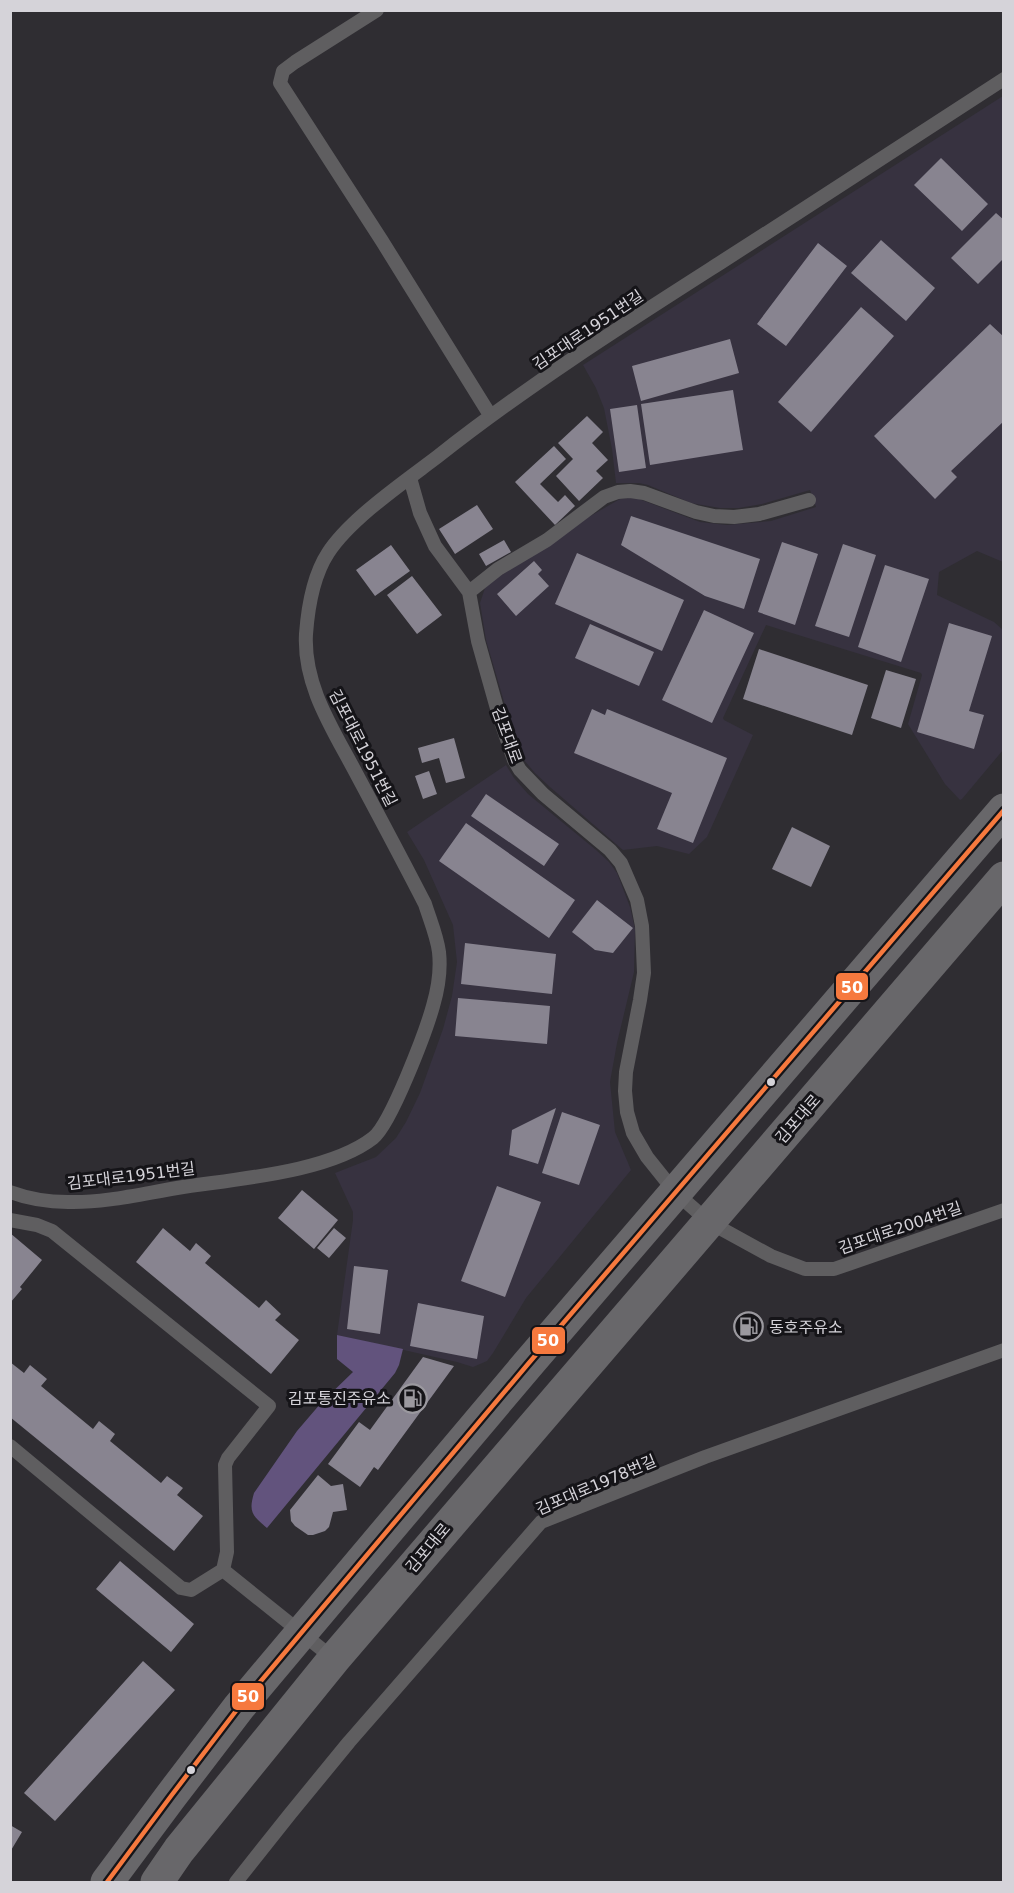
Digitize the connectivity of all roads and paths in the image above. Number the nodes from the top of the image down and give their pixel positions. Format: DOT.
graph roads {
  1 [pos="377,10"];
  2 [pos="1004,79"];
  3 [pos="490,415"];
  4 [pos="410,478"];
  5 [pos="809,500"];
  6 [pos="469,592"];
  7 [pos="1004,810"];
  8 [pos="1004,878"];
  9 [pos="10,1192"];
  10 [pos="675,1192"];
  11 [pos="1004,1210"];
  12 [pos="10,1220"];
  13 [pos="709,1222"];
  14 [pos="1004,1350"];
  15 [pos="10,1446"];
  16 [pos="223,1570"];
  17 [pos="302,1632"];
  18 [pos="334,1659"];
  19 [pos="107,1882"];
  20 [pos="157,1882"];
  21 [pos="236,1882"];
  1 -- 3 [label="lane"];
  2 -- 3 [label="lane, 김포대로1951번길"];
  3 -- 4 [label="lane, 김포대로1951번길"];
  4 -- 6 [label="lane"];
  4 -- 9 [label="lane, 김포대로1951번길"];
  5 -- 6 [label="lane"];
  6 -- 10 [label="lane, 김포대로"];
  7 -- 10 [label="main road"];
  8 -- 13 [label="main road, 김포대로"];
  10 -- 13 [label="lane, 김포대로"];
  10 -- 17 [label="main road"];
  11 -- 13 [label="lane, 김포대로2004번길"];
  12 -- 16 [label="lane"];
  13 -- 18 [label="main road, 김포대로"];
  14 -- 21 [label="lane, 김포대로1978번길"];
  15 -- 16 [label="lane"];
  16 -- 17 [label="lane"];
  17 -- 18 [label="lane"];
  17 -- 19 [label="main road"];
  18 -- 20 [label="main road, 김포대로"];
}
